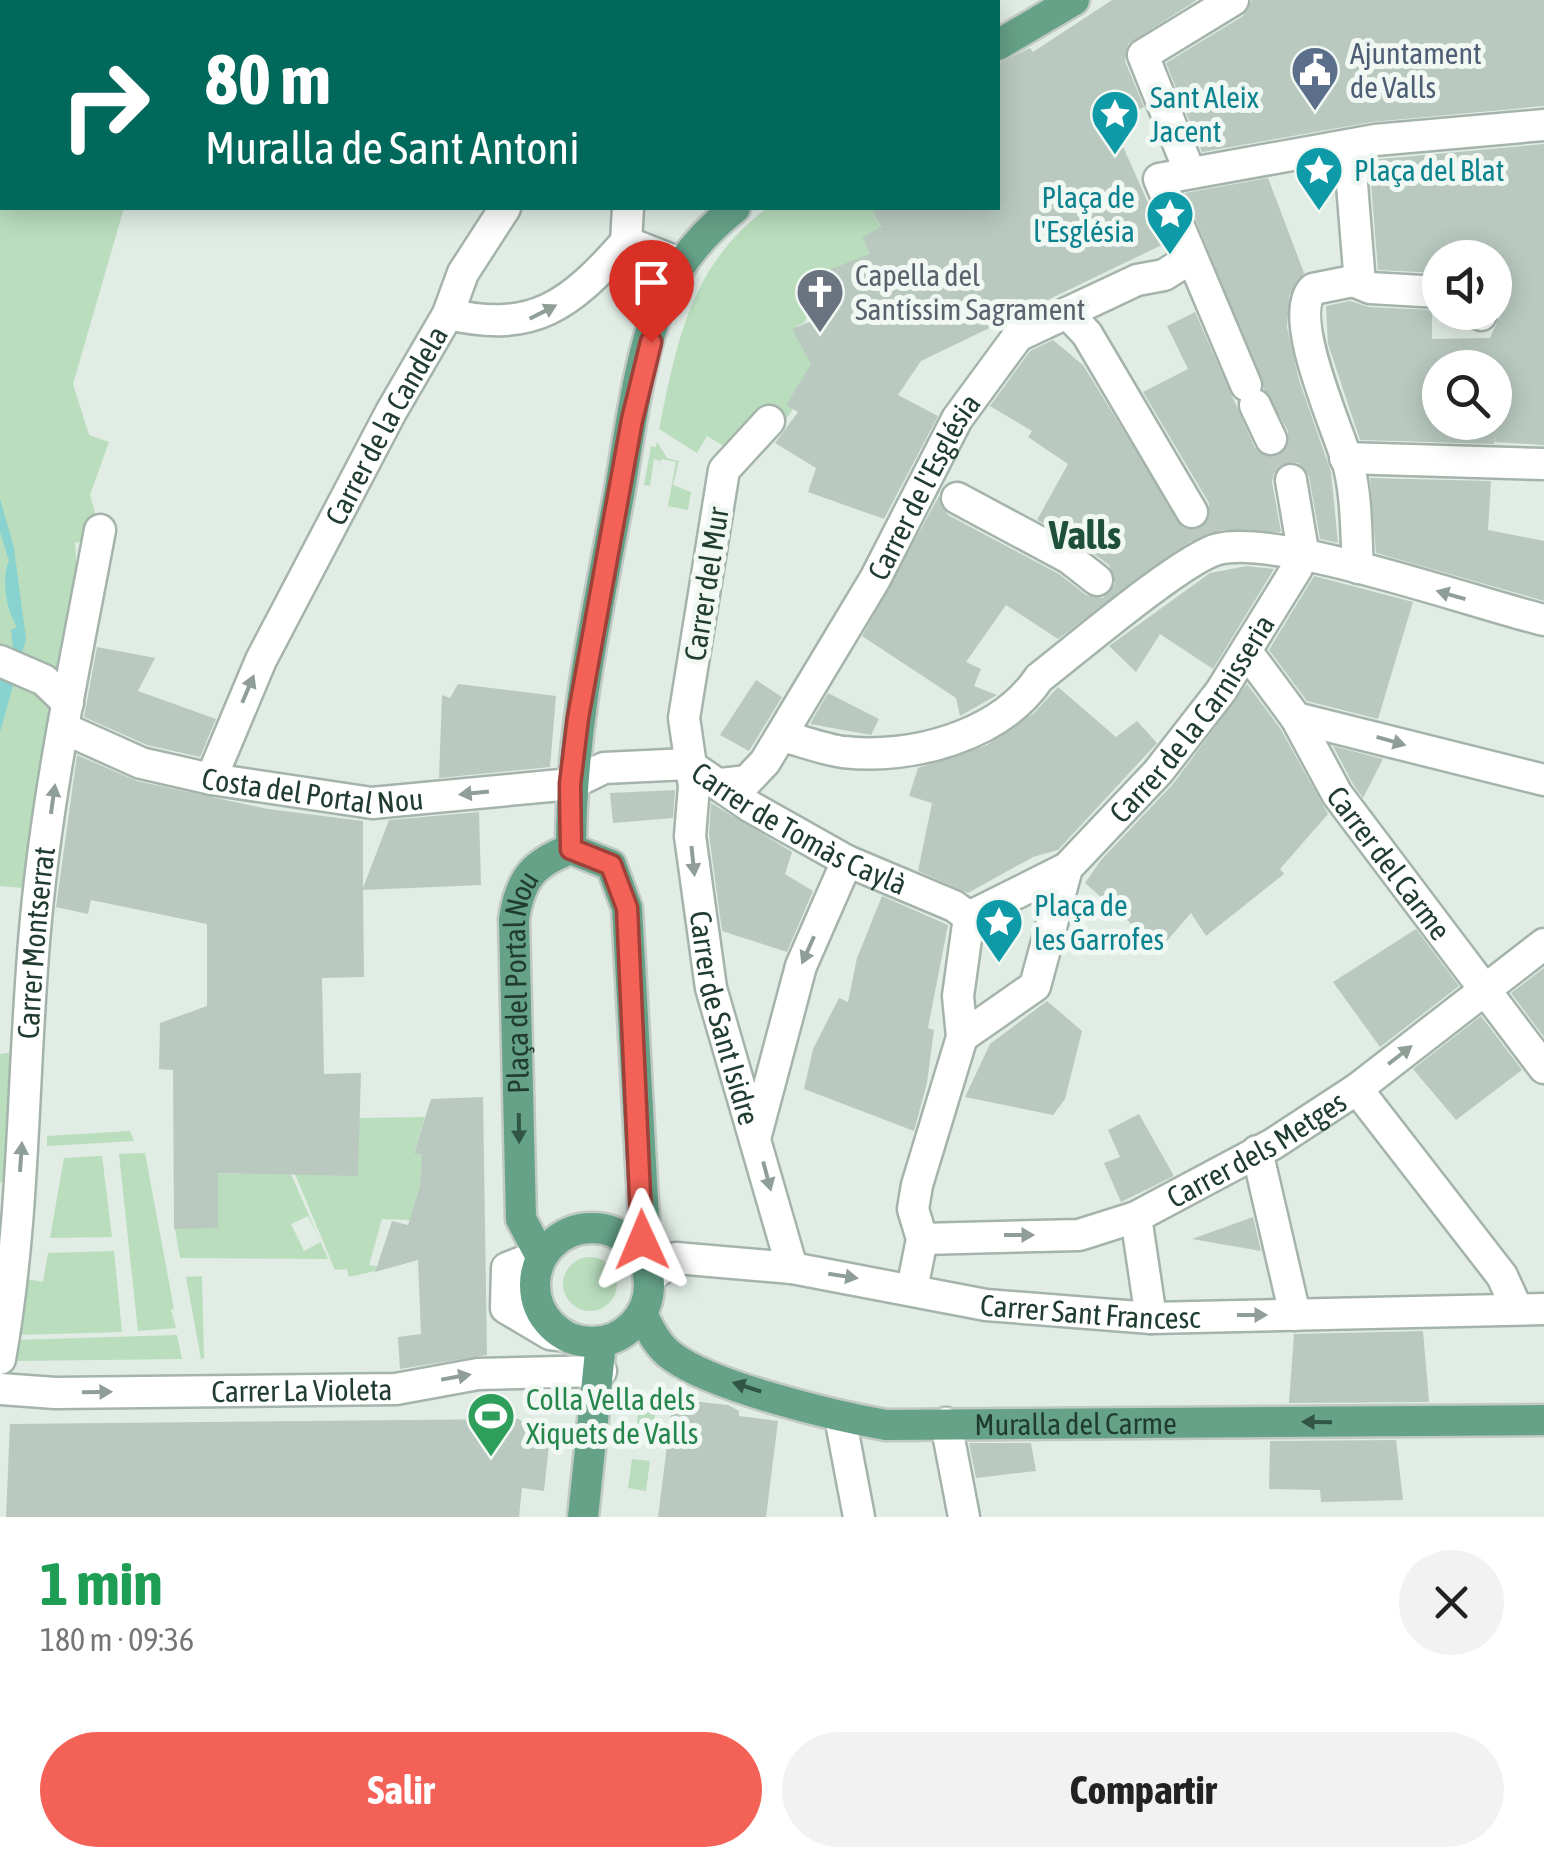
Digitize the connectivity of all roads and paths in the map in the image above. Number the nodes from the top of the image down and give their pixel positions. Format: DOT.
graph roads {
  1 [pos="1074,0"];
  2 [pos="1233,0"];
  3 [pos="1000,44"];
  4 [pos="1544,124"];
  5 [pos="1349,146"];
  6 [pos="1205,170"];
  7 [pos="504,210"];
  8 [pos="628,210"];
  9 [pos="734,210"];
  10 [pos="626,242"];
  11 [pos="1191,258"];
  12 [pos="682,264"];
  13 [pos="1361,284"];
  14 [pos="1422,290"];
  15 [pos="1067,312"];
  16 [pos="448,314"];
  17 [pos="769,421"];
  18 [pos="1271,439"];
  19 [pos="1348,458"];
  20 [pos="1544,464"];
  21 [pos="1292,480"];
  22 [pos="938,488"];
  23 [pos="1192,512"];
  24 [pos="100,530"];
  25 [pos="1299,556"];
  26 [pos="1358,568"];
  27 [pos="1111,592"];
  28 [pos="1544,620"];
  29 [pos="1247,652"];
  30 [pos="0,662"];
  31 [pos="62,708"];
  32 [pos="1296,718"];
  33 [pos="782,736"];
  34 [pos="688,764"];
  35 [pos="211,779"];
  36 [pos="1544,780"];
  37 [pos="570,784"];
  38 [pos="721,784"];
  39 [pos="571,849"];
  40 [pos="847,861"];
  41 [pos="1067,868"];
  42 [pos="969,917"];
  43 [pos="1544,944"];
  44 [pos="1486,990"];
  45 [pos="962,1037"];
  46 [pos="1544,1068"];
  47 [pos="1358,1089"];
  48 [pos="756,1135"];
  49 [pos="1257,1151"];
  50 [pos="1136,1216"];
  51 [pos="521,1219"];
  52 [pos="922,1239"];
  53 [pos="540,1255"];
  54 [pos="644,1265"];
  55 [pos="508,1268"];
  56 [pos="792,1268"];
  57 [pos="912,1289"];
  58 [pos="1530,1309"];
  59 [pos="642,1314"];
  60 [pos="1295,1315"];
  61 [pos="1151,1318"];
  62 [pos="567,1336"];
  63 [pos="601,1356"];
  64 [pos="0,1359"];
  65 [pos="0,1389"];
  66 [pos="840,1417"];
  67 [pos="1544,1420"];
  68 [pos="947,1431"];
  69 [pos="583,1517"];
  70 [pos="859,1517"];
  71 [pos="964,1517"];
  1 -- 3 [label="main road"];
  2 -- 6 [label="street"];
  4 -- 5 [label="street"];
  5 -- 6 [label="street"];
  5 -- 13 [label="street"];
  6 -- 11 [label="street"];
  7 -- 16 [label="street"];
  8 -- 10 [label="street"];
  9 -- 12 [label="main road"];
  10 -- 12 [label="street"];
  16 -- 10 [label="street, Carrer de la Candela, one-way"];
  11 -- 15 [label="street, Carrer de l'Església"];
  11 -- 18 [label="street"];
  12 -- 37 [label="main road"];
  13 -- 14 [label="street"];
  13 -- 19 [label="street"];
  15 -- 22 [label="street, Carrer de l'Església"];
  15 -- 23 [label="street"];
  35 -- 16 [label="street, Carrer de la Candela, one-way"];
  17 -- 34 [label="street, Carrer del Mur"];
  19 -- 20 [label="street"];
  19 -- 26 [label="street"];
  21 -- 25 [label="street"];
  22 -- 27 [label="street"];
  22 -- 33 [label="street, Carrer de l'Església"];
  24 -- 31 [label="street, Carrer Montserrat"];
  25 -- 26 [label="street"];
  25 -- 27 [label="street"];
  25 -- 29 [label="street, Carrer de la Carnisseria"];
  28 -- 26 [label="street, one-way"];
  27 -- 33 [label="street"];
  29 -- 32 [label="street, Carrer del Carme"];
  29 -- 41 [label="street, Carrer de la Carnisseria"];
  30 -- 31 [label="street, Costa del Portal Nou"];
  31 -- 35 [label="street, Costa del Portal Nou"];
  64 -- 31 [label="street, Carrer Montserrat, one-way"];
  32 -- 36 [label="street, one-way"];
  32 -- 44 [label="street, Carrer del Carme"];
  33 -- 38 [label="street, Carrer de l'Església"];
  34 -- 37 [label="street, Carrer de Tomàs Caylà"];
  34 -- 38 [label="street, Carrer de Tomàs Caylà"];
  34 -- 48 [label="street, Carrer de Sant Isidre, one-way"];
  37 -- 35 [label="street, Costa del Portal Nou, one-way"];
  37 -- 39 [label="main road"];
  38 -- 40 [label="street, Carrer de Tomàs Caylà"];
  39 -- 51 [label="main road, Plaça del Portal Nou, one-way"];
  39 -- 54 [label="main road, Plaça del Portal Nou"];
  40 -- 42 [label="street, Carrer de Tomàs Caylà"];
  40 -- 48 [label="street, one-way"];
  41 -- 42 [label="street"];
  41 -- 45 [label="street"];
  42 -- 45 [label="street"];
  43 -- 44 [label="street, Carrer dels Metges"];
  44 -- 46 [label="street, Carrer del Carme"];
  47 -- 44 [label="street, Carrer dels Metges, one-way"];
  45 -- 52 [label="street"];
  47 -- 49 [label="street, Carrer dels Metges"];
  47 -- 58 [label="street"];
  48 -- 56 [label="street, Carrer de Sant Isidre, one-way"];
  49 -- 50 [label="street, Carrer dels Metges"];
  49 -- 60 [label="street"];
  52 -- 50 [label="street, Carrer dels Metges, one-way"];
  50 -- 61 [label="street"];
  51 -- 53 [label="main road, Plaça del Portal Nou"];
  51 -- 55 [label="street, Plaça del Portal Nou"];
  52 -- 57 [label="street"];
  53 -- 54 [label="main road"];
  53 -- 55 [label="street"];
  53 -- 62 [label="main road, Plaça del Portal Nou"];
  54 -- 56 [label="street, Carrer Sant Francesc"];
  54 -- 59 [label="main road, Plaça del Portal Nou"];
  55 -- 62 [label="street, Plaça del Portal Nou"];
  56 -- 57 [label="street, Carrer Sant Francesc, one-way"];
  57 -- 61 [label="street, Carrer Sant Francesc"];
  58 -- 60 [label="street, Carrer Sant Francesc"];
  59 -- 63 [label="main road"];
  66 -- 59 [label="main road, Muralla del Carme, one-way"];
  61 -- 60 [label="street, Carrer Sant Francesc, one-way"];
  62 -- 63 [label="main road, Plaça del Portal Nou"];
  65 -- 63 [label="street, Carrer La Violeta, one-way"];
  63 -- 69 [label="main road"];
  66 -- 68 [label="main road, Muralla del Carme"];
  66 -- 70 [label="street"];
  67 -- 68 [label="main road, Muralla del Carme, one-way"];
  68 -- 71 [label="street"];
}
